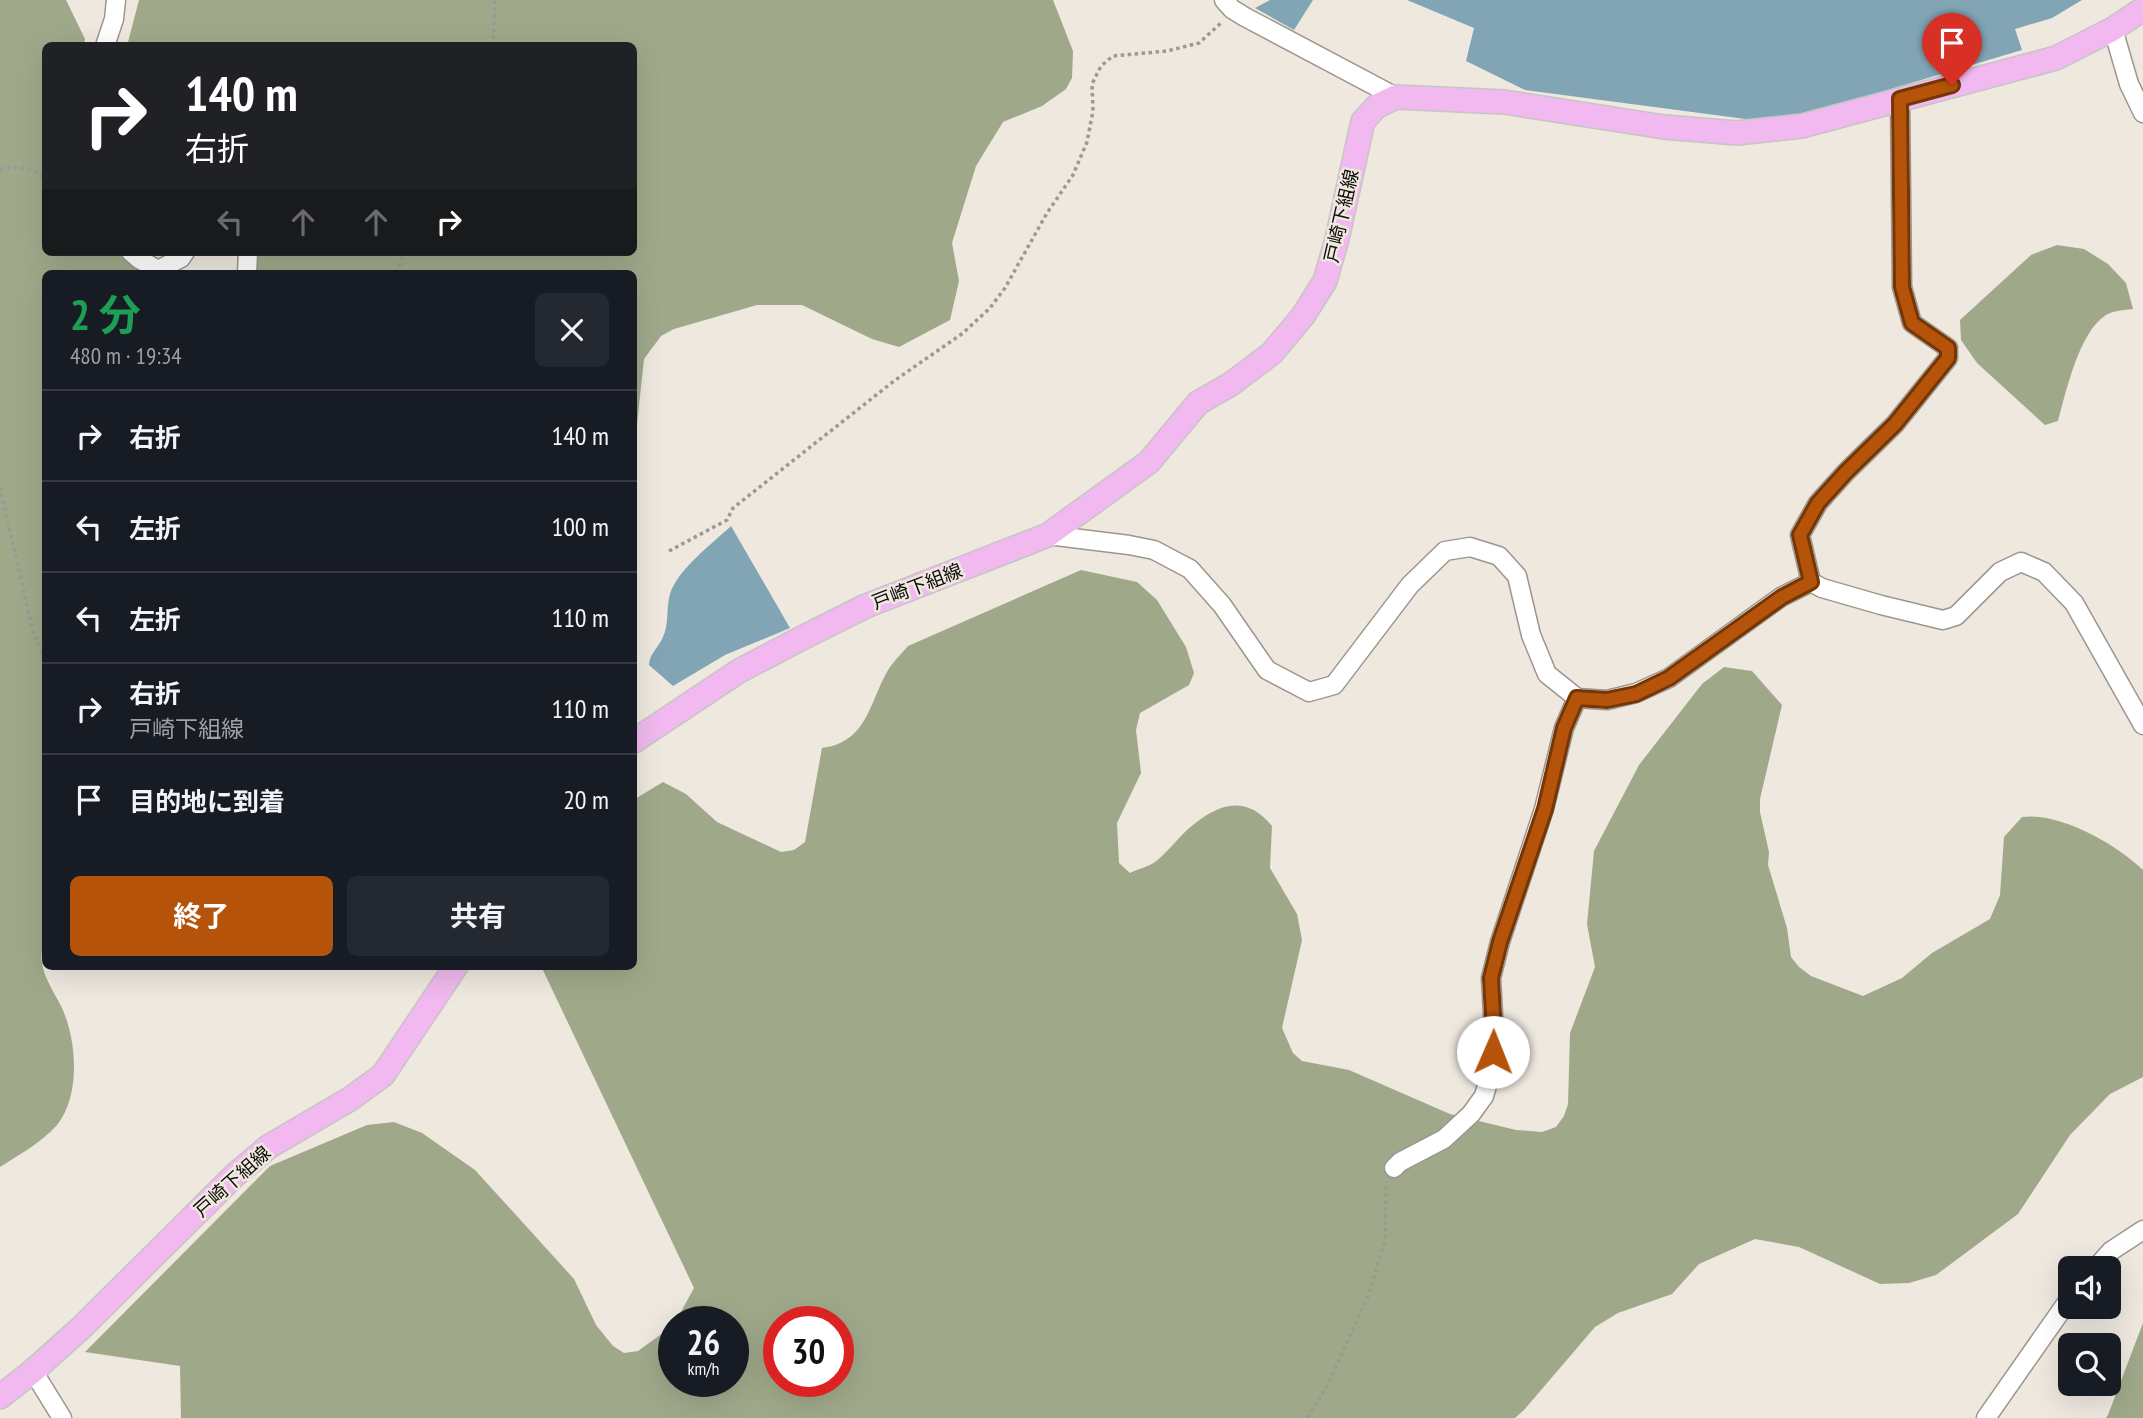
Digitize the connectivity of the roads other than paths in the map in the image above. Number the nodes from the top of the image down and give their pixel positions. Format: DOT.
graph roads {
  1 [pos="117,0"];
  2 [pos="1224,0"];
  3 [pos="2143,9"];
  4 [pos="2113,29"];
  5 [pos="106,42"];
  6 [pos="1396,97"];
  7 [pos="1900,99"];
  8 [pos="2143,113"];
  9 [pos="136,256"];
  10 [pos="182,256"];
  11 [pos="159,270"];
  12 [pos="159,270"];
  13 [pos="1048,535"];
  14 [pos="1811,582"];
  15 [pos="1577,698"];
  16 [pos="2143,725"];
  17 [pos="637,739"];
  18 [pos="453,970"];
  19 [pos="1394,1168"];
  20 [pos="2143,1230"];
  21 [pos="2107,1256"];
  22 [pos="2058,1315"];
  23 [pos="33,1371"];
  24 [pos="0,1396"];
  25 [pos="62,1418"];
  26 [pos="1986,1418"];
  1 -- 5 [label="street"];
  2 -- 6 [label="street"];
  3 -- 4 [label="main road"];
  4 -- 7 [label="main road"];
  4 -- 8 [label="street"];
  6 -- 7 [label="main road"];
  6 -- 13 [label="main road, 戸崎下組線"];
  7 -- 14 [label="street"];
  9 -- 11 [label="street"];
  10 -- 12 [label="street"];
  13 -- 15 [label="street"];
  13 -- 17 [label="main road, 戸崎下組線"];
  14 -- 15 [label="street"];
  14 -- 16 [label="street"];
  15 -- 19 [label="street"];
  18 -- 23 [label="main road, 戸崎下組線"];
  20 -- 21 [label="street"];
  22 -- 26 [label="street"];
  23 -- 24 [label="main road, 戸崎下組線"];
  23 -- 25 [label="street"];
}
